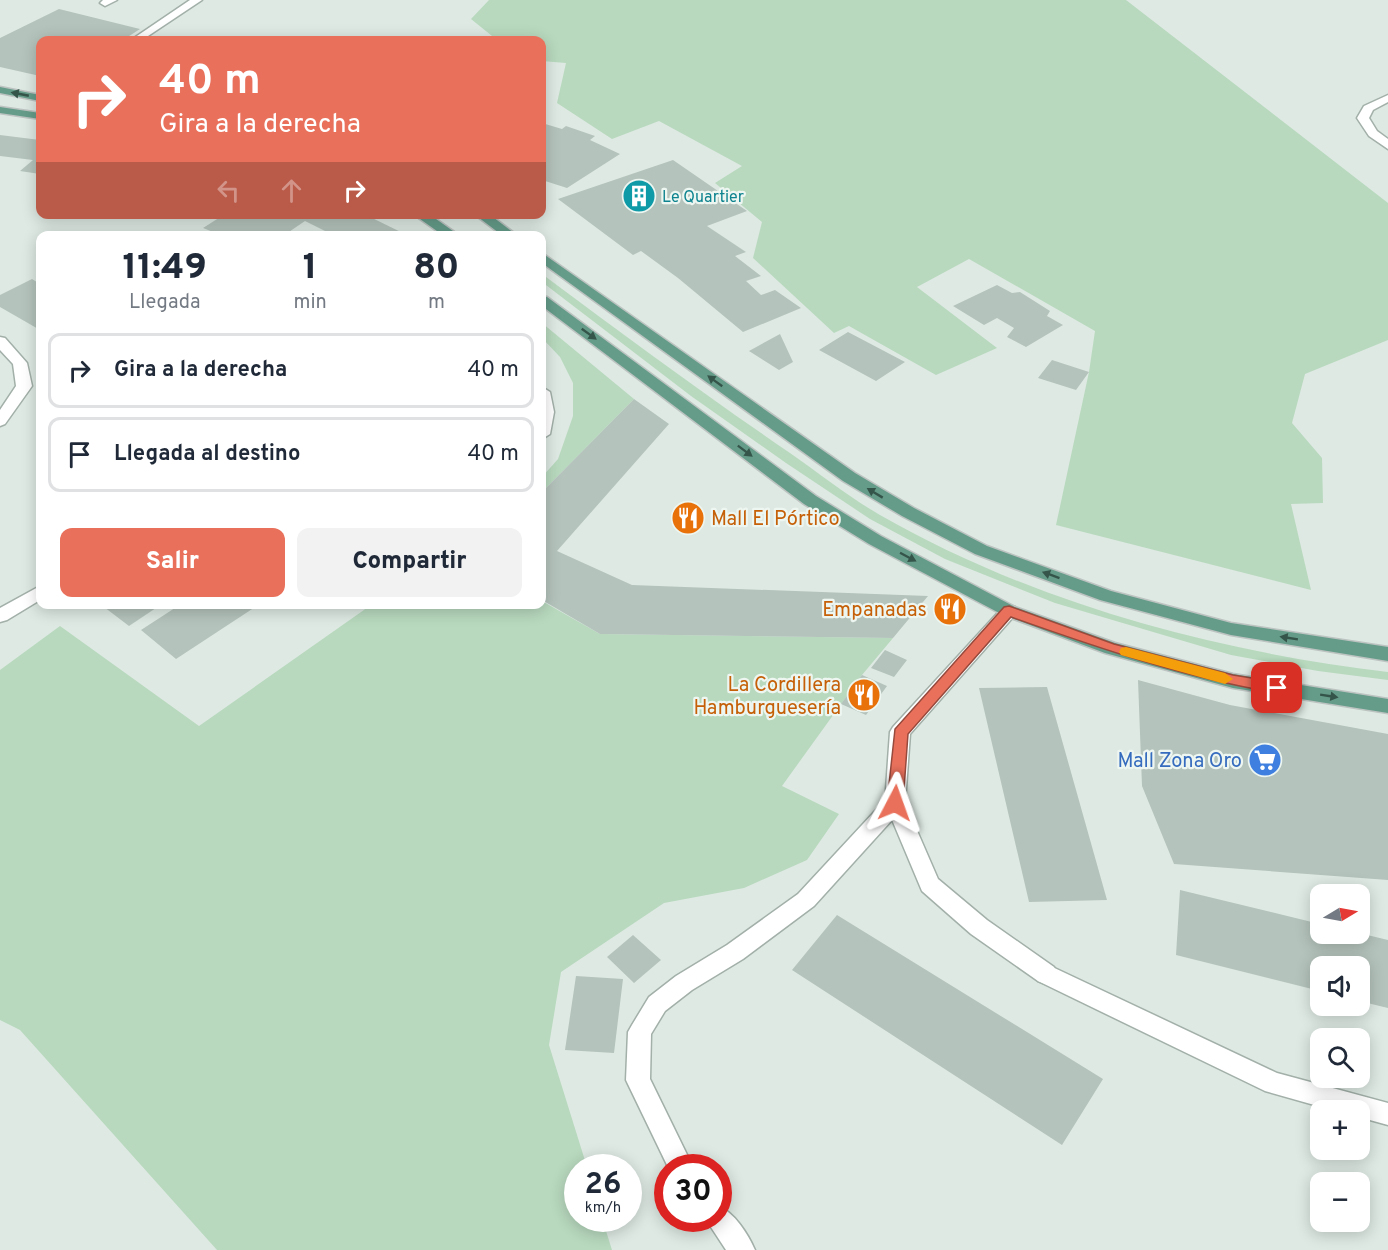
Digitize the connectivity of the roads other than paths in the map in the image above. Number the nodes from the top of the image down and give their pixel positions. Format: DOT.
graph roads {
  1 [pos="197,0"];
  2 [pos="142,36"];
  3 [pos="0,90"];
  4 [pos="36,97"];
  5 [pos="1388,98"];
  6 [pos="0,110"];
  7 [pos="36,115"];
  8 [pos="1388,145"];
  9 [pos="427,219"];
  10 [pos="487,219"];
  11 [pos="446,231"];
  12 [pos="505,231"];
  13 [pos="546,260"];
  14 [pos="546,303"];
  15 [pos="0,341"];
  16 [pos="0,421"];
  17 [pos="36,594"];
  18 [pos="1009,611"];
  19 [pos="1,616"];
  20 [pos="1388,654"];
  21 [pos="1388,706"];
  22 [pos="895,803"];
  23 [pos="1388,1114"];
  24 [pos="675,1154"];
  25 [pos="728,1232"];
  26 [pos="742,1250"];
  1 -- 2 [label="street"];
  4 -- 3 [label="main road, one-way"];
  5 -- 8 [label="street"];
  6 -- 7 [label="main road"];
  9 -- 11 [label="main road"];
  10 -- 12 [label="main road"];
  20 -- 13 [label="main road, one-way"];
  14 -- 18 [label="main road, one-way"];
  15 -- 16 [label="street"];
  17 -- 19 [label="street"];
  18 -- 21 [label="main road, one-way"];
  18 -- 22 [label="street"];
  22 -- 23 [label="street"];
  22 -- 24 [label="street"];
  25 -- 26 [label="street"];
}
